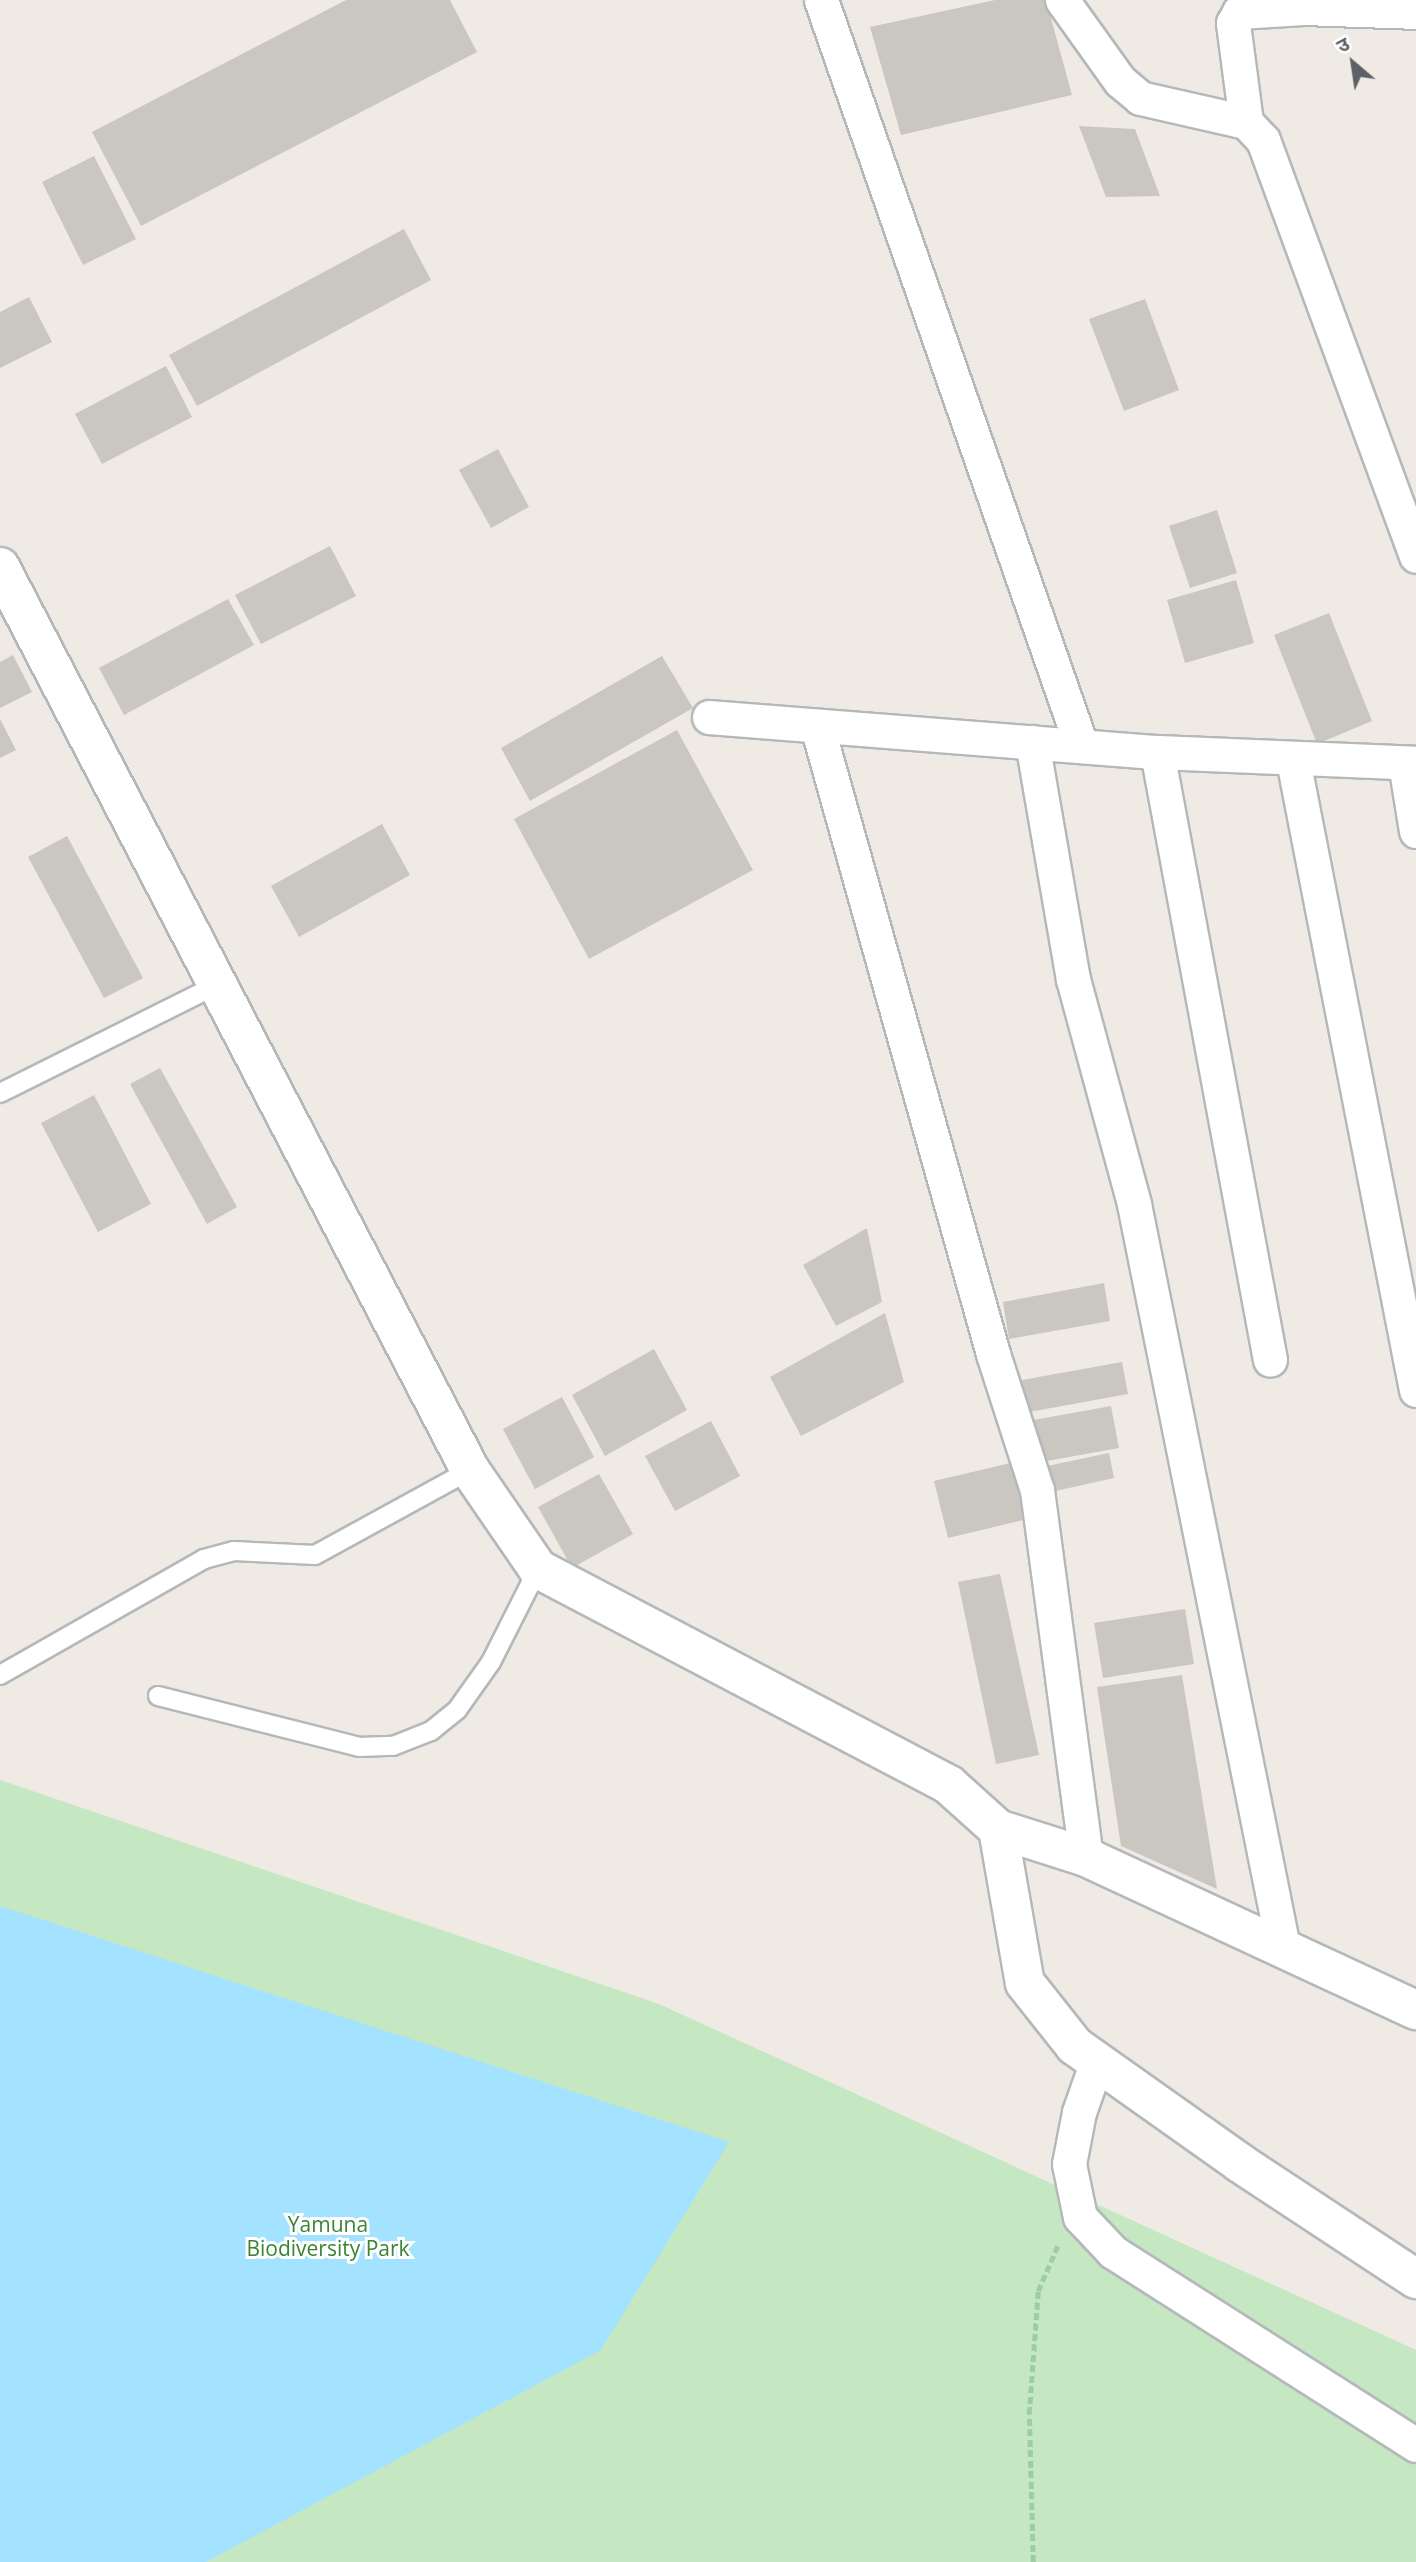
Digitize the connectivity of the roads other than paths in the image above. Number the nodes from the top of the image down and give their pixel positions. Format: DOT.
graph roads {
  1 [pos="821,0"];
  2 [pos="1062,0"];
  3 [pos="1416,12"];
  4 [pos="1246,122"];
  5 [pos="1416,556"];
  6 [pos="0,567"];
  7 [pos="709,717"];
  8 [pos="817,726"];
  9 [pos="1032,742"];
  10 [pos="1081,746"];
  11 [pos="1157,752"];
  12 [pos="1293,760"];
  13 [pos="1410,763"];
  14 [pos="1416,831"];
  15 [pos="218,985"];
  16 [pos="0,1093"];
  17 [pos="1270,1360"];
  18 [pos="1416,1391"];
  19 [pos="470,1470"];
  20 [pos="538,1569"];
  21 [pos="0,1675"];
  22 [pos="158,1696"];
  23 [pos="998,1829"];
  24 [pos="1086,1857"];
  25 [pos="1283,1947"];
  26 [pos="1416,2010"];
  27 [pos="1097,2061"];
  28 [pos="1416,2279"];
  29 [pos="1416,2445"];
  1 -- 10 [label="street"];
  2 -- 4 [label="street"];
  3 -- 4 [label="street"];
  4 -- 5 [label="street"];
  6 -- 15 [label="street"];
  7 -- 8 [label="street"];
  8 -- 9 [label="street"];
  8 -- 24 [label="street"];
  9 -- 10 [label="street"];
  9 -- 25 [label="street"];
  10 -- 11 [label="street"];
  11 -- 12 [label="street"];
  11 -- 17 [label="street"];
  12 -- 13 [label="street"];
  12 -- 18 [label="street"];
  13 -- 14 [label="street"];
  15 -- 16 [label="lane"];
  15 -- 19 [label="street"];
  19 -- 20 [label="street"];
  19 -- 21 [label="lane"];
  20 -- 22 [label="lane"];
  20 -- 23 [label="street"];
  23 -- 24 [label="street"];
  23 -- 27 [label="street"];
  24 -- 25 [label="street"];
  25 -- 26 [label="street"];
  27 -- 28 [label="street"];
  27 -- 29 [label="street"];
}
